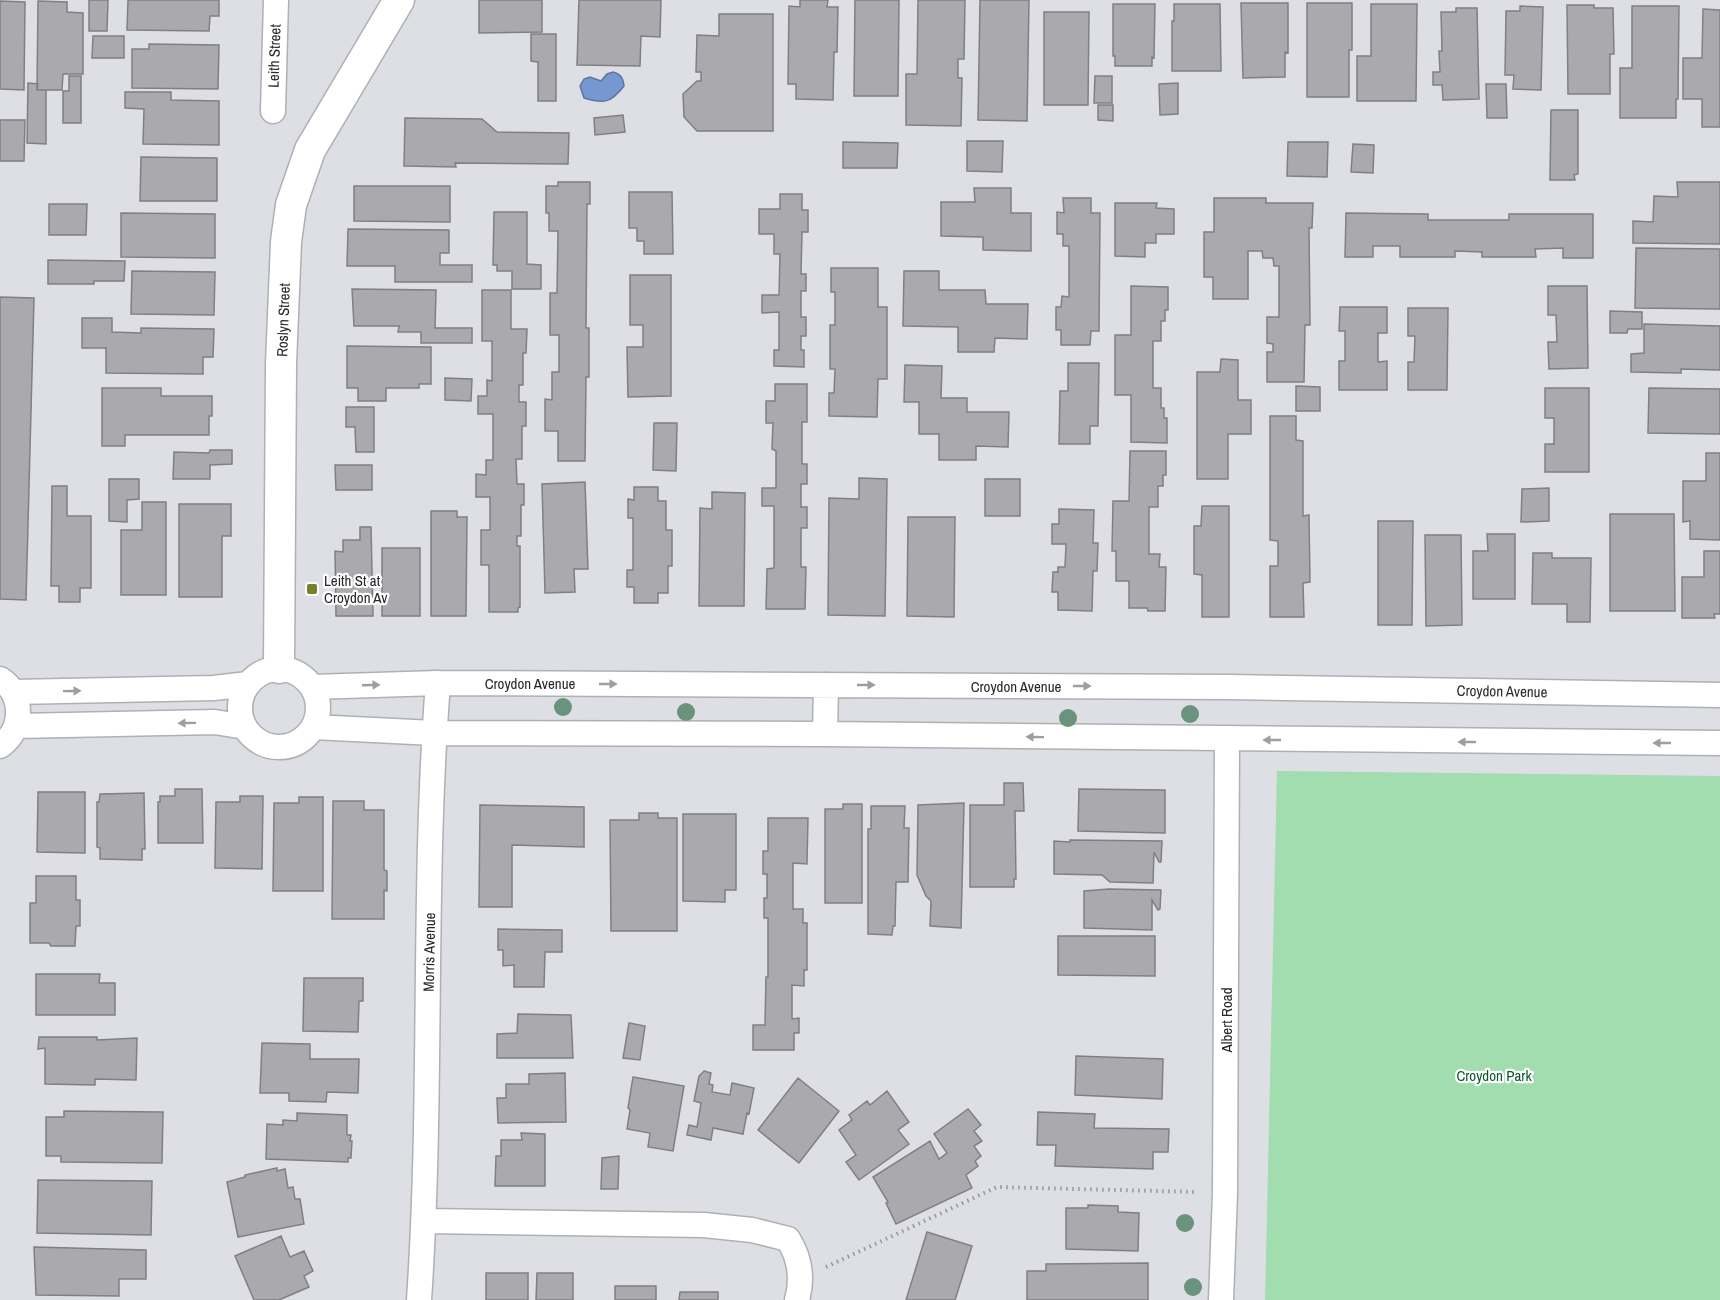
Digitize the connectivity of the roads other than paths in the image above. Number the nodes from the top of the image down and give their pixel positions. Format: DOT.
graph roads {
  1 [pos="276,0"];
  2 [pos="399,0"];
  3 [pos="273,111"];
  4 [pos="279,668"];
  5 [pos="438,683"];
  6 [pos="248,684"];
  7 [pos="7,685"];
  8 [pos="826,685"];
  9 [pos="312,687"];
  10 [pos="1720,695"];
  11 [pos="16,726"];
  12 [pos="245,727"];
  13 [pos="313,727"];
  14 [pos="434,733"];
  15 [pos="825,734"];
  16 [pos="1227,740"];
  17 [pos="1720,743"];
  18 [pos="0,746"];
  19 [pos="424,1221"];
  20 [pos="799,1289"];
  21 [pos="419,1300"];
  22 [pos="1221,1300"];
  1 -- 3 [label="street, Leith Street"];
  2 -- 4 [label="street, Roslyn Street"];
  4 -- 6 [label="street"];
  4 -- 9 [label="street"];
  5 -- 8 [label="street, Croydon Avenue, one-way"];
  9 -- 5 [label="street, Croydon Avenue, one-way"];
  5 -- 14 [label="street, Morris Avenue"];
  7 -- 6 [label="street, one-way"];
  6 -- 12 [label="street"];
  7 -- 11 [label="street"];
  8 -- 10 [label="street, Croydon Avenue, one-way"];
  8 -- 15 [label="street"];
  9 -- 13 [label="street"];
  12 -- 11 [label="street, one-way"];
  11 -- 18 [label="street"];
  12 -- 13 [label="street"];
  13 -- 14 [label="street"];
  14 -- 15 [label="street"];
  14 -- 19 [label="street, Morris Avenue"];
  16 -- 15 [label="street, one-way"];
  17 -- 16 [label="street, one-way"];
  16 -- 22 [label="street, Albert Road"];
  19 -- 20 [label="street"];
  19 -- 21 [label="street, Morris Avenue"];
}
